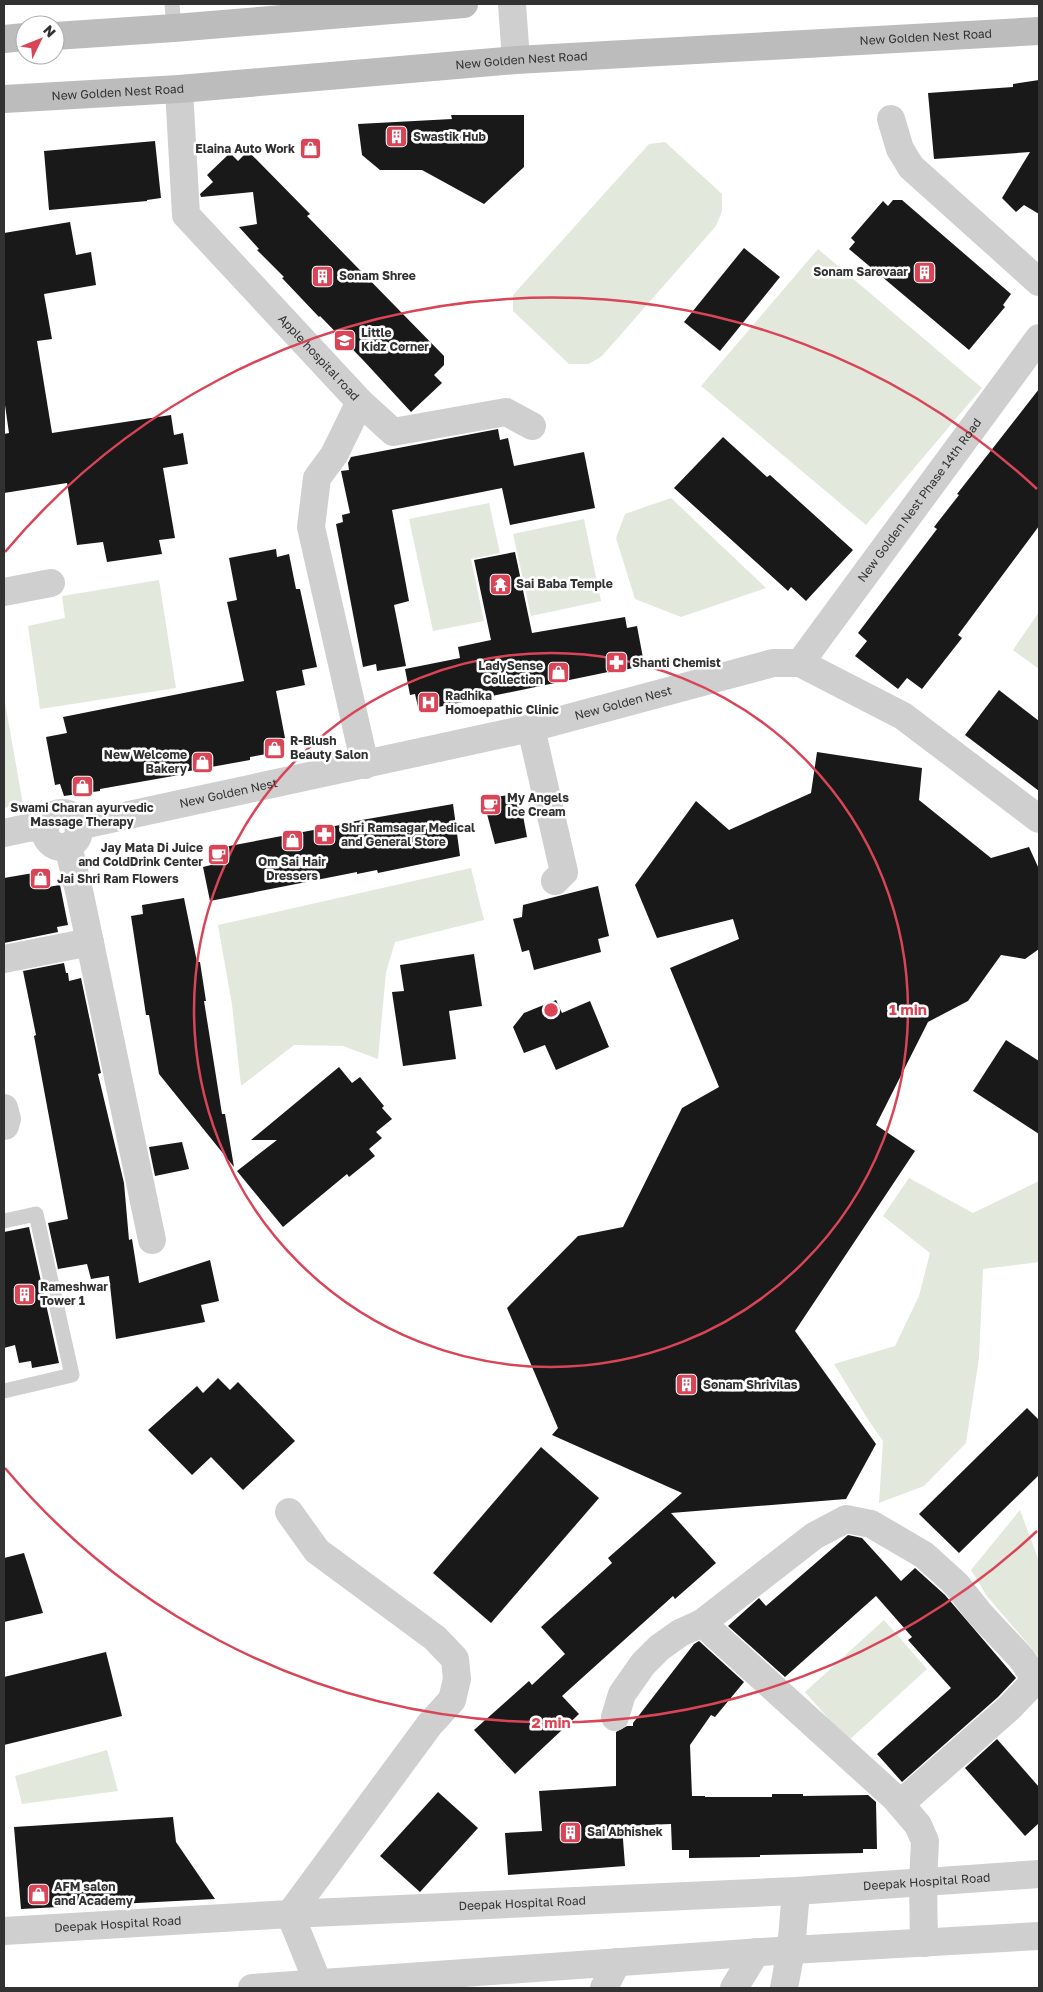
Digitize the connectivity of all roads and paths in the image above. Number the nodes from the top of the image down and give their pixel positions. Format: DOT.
graph roads {
  1 [pos="464,4"];
  2 [pos="512,4"];
  3 [pos="173,16"];
  4 [pos="1039,31"];
  5 [pos="65,34"];
  6 [pos="516,60"];
  7 [pos="179,89"];
  8 [pos="4,99"];
  9 [pos="891,119"];
  10 [pos="1039,282"];
  11 [pos="1039,338"];
  12 [pos="360,402"];
  13 [pos="532,426"];
  14 [pos="51,583"];
  15 [pos="4,592"];
  16 [pos="800,663"];
  17 [pos="530,728"];
  18 [pos="365,765"];
  19 [pos="1039,819"];
  20 [pos="4,834"];
  21 [pos="73,836"];
  22 [pos="555,881"];
  23 [pos="90,942"];
  24 [pos="4,959"];
  25 [pos="4,1108"];
  26 [pos="4,1126"];
  27 [pos="4,1221"];
  28 [pos="155,1226"];
  29 [pos="4,1392"];
  30 [pos="289,1512"];
  31 [pos="702,1622"];
  32 [pos="615,1717"];
  33 [pos="900,1804"];
  34 [pos="1039,1874"];
  35 [pos="923,1883"];
  36 [pos="796,1891"];
  37 [pos="290,1914"];
  38 [pos="4,1931"];
  39 [pos="1039,1936"];
  40 [pos="924,1943"];
  41 [pos="791,1950"];
  42 [pos="756,1952"];
  43 [pos="618,1962"];
  44 [pos="318,1986"];
  45 [pos="252,1988"];
  46 [pos="604,1988"];
  47 [pos="734,1988"];
  48 [pos="784,1988"];
  1 -- 3 [label="main road"];
  2 -- 6 [label="street"];
  3 -- 5 [label="main road"];
  4 -- 6 [label="main road, New Golden Nest Road"];
  6 -- 7 [label="main road, New Golden Nest Road"];
  7 -- 8 [label="main road, New Golden Nest Road"];
  7 -- 12 [label="street, Apple hospital road"];
  9 -- 10 [label="street"];
  11 -- 16 [label="street, New Golden Nest Phase 14th Road"];
  12 -- 13 [label="street"];
  12 -- 18 [label="street, Apple hospital road"];
  14 -- 15 [label="street"];
  16 -- 17 [label="street, New Golden Nest"];
  16 -- 19 [label="street, New Golden Nest"];
  17 -- 18 [label="street, New Golden Nest"];
  17 -- 22 [label="street"];
  18 -- 21 [label="street, New Golden Nest"];
  20 -- 21 [label="street"];
  21 -- 23 [label="street"];
  23 -- 24 [label="street"];
  23 -- 28 [label="street"];
  25 -- 26 [label="street"];
  27 -- 29 [label="lane"];
  30 -- 37 [label="street"];
  31 -- 32 [label="street"];
  31 -- 33 [label="street"];
  31 -- 33 [label="street"];
  33 -- 35 [label="street"];
  34 -- 35 [label="street, Deepak Hospital Road"];
  35 -- 36 [label="street, Deepak Hospital Road"];
  35 -- 40 [label="street"];
  36 -- 37 [label="street, Deepak Hospital Road"];
  36 -- 41 [label="street"];
  37 -- 38 [label="street, Deepak Hospital Road"];
  37 -- 44 [label="street"];
  39 -- 40 [label="street"];
  40 -- 41 [label="street"];
  41 -- 42 [label="street"];
  41 -- 48 [label="street"];
  42 -- 43 [label="street"];
  42 -- 47 [label="street"];
  43 -- 44 [label="street"];
  43 -- 46 [label="street"];
  44 -- 45 [label="street"];
}
